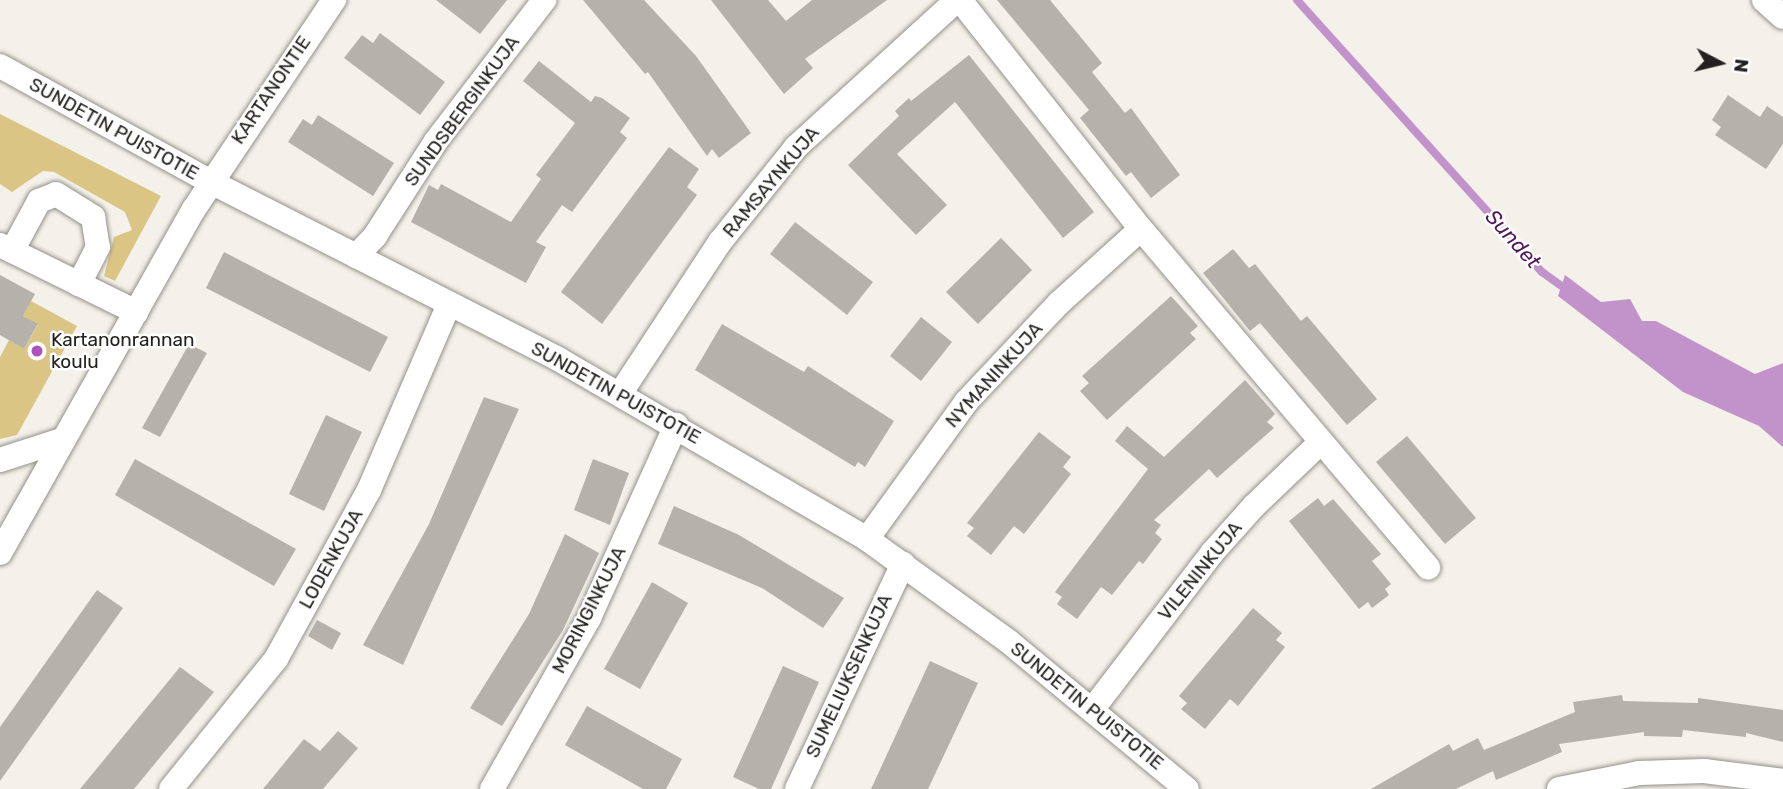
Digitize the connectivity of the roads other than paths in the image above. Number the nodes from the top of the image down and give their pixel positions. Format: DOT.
graph roads {
  1 [pos="334,0"];
  2 [pos="544,0"];
  3 [pos="958,0"];
  4 [pos="1764,0"];
  5 [pos="1783,17"];
  6 [pos="0,66"];
  7 [pos="211,182"];
  8 [pos="1142,229"];
  9 [pos="6,248"];
  10 [pos="356,256"];
  11 [pos="79,284"];
  12 [pos="449,304"];
  13 [pos="136,312"];
  14 [pos="620,394"];
  15 [pos="676,425"];
  16 [pos="62,440"];
  17 [pos="1321,442"];
  18 [pos="0,460"];
  19 [pos="867,539"];
  20 [pos="0,553"];
  21 [pos="902,564"];
  22 [pos="1428,568"];
  23 [pos="1092,710"];
  24 [pos="1783,781"];
  25 [pos="171,789"];
  26 [pos="492,789"];
  27 [pos="797,789"];
  28 [pos="1187,789"];
  29 [pos="1559,789"];
  1 -- 7 [label="street, KARTANONTIE"];
  2 -- 10 [label="street, SUNDSBERGINKUJA"];
  3 -- 8 [label="street"];
  3 -- 14 [label="street, RAMSAYNKUJA"];
  4 -- 5 [label="street"];
  6 -- 7 [label="street, SUNDETIN PUISTOTIE"];
  7 -- 10 [label="street, SUNDETIN PUISTOTIE"];
  7 -- 13 [label="street, KARTANONTIE"];
  8 -- 17 [label="street"];
  8 -- 19 [label="street, NYMANINKUJA"];
  9 -- 11 [label="street"];
  9 -- 11 [label="street"];
  10 -- 12 [label="street, SUNDETIN PUISTOTIE"];
  11 -- 13 [label="street"];
  12 -- 14 [label="street, SUNDETIN PUISTOTIE"];
  12 -- 25 [label="street, LODENKUJA"];
  13 -- 16 [label="street, KARTANONTIE"];
  14 -- 15 [label="street, SUNDETIN PUISTOTIE"];
  15 -- 19 [label="street, SUNDETIN PUISTOTIE"];
  15 -- 26 [label="street, MORINGINKUJA"];
  16 -- 18 [label="street"];
  16 -- 20 [label="street, KARTANONTIE"];
  17 -- 22 [label="street"];
  17 -- 23 [label="street, VILENINKUJA"];
  19 -- 21 [label="street, SUNDETIN PUISTOTIE"];
  21 -- 23 [label="street, SUNDETIN PUISTOTIE"];
  21 -- 27 [label="street, SUMELIUKSENKUJA"];
  23 -- 28 [label="street, SUNDETIN PUISTOTIE"];
  24 -- 29 [label="street"];
}
